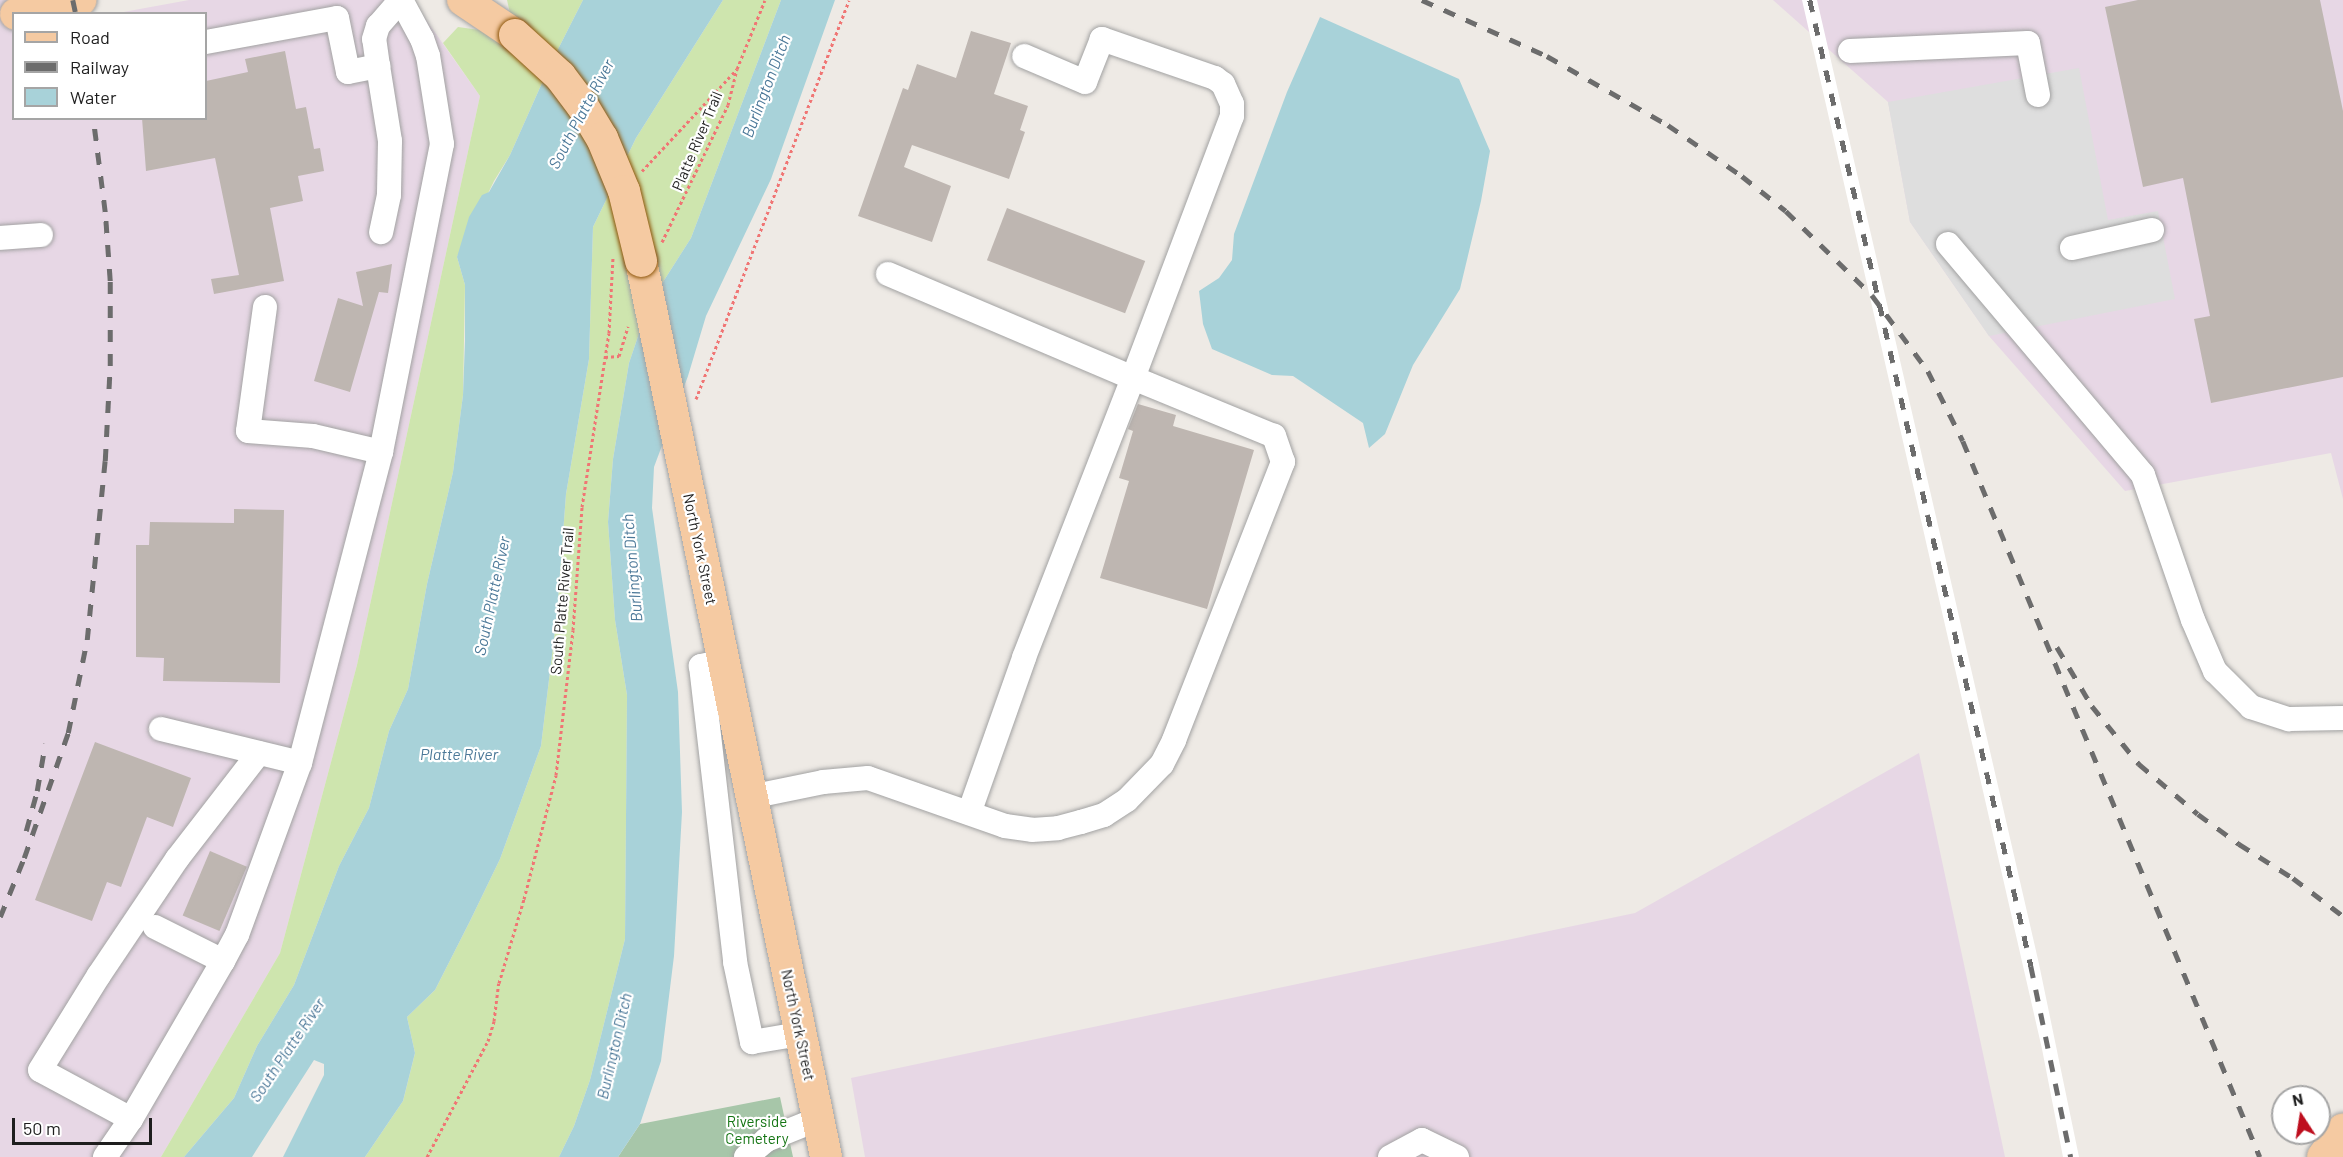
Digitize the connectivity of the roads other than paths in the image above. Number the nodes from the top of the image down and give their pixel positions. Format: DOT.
graph roads {
  1 [pos="80,0"];
  2 [pos="401,0"];
  3 [pos="463,0"];
  4 [pos="497,0"];
  5 [pos="24,12"];
  6 [pos="515,35"];
  7 [pos="207,42"];
  8 [pos="1850,51"];
  9 [pos="1024,56"];
  10 [pos="378,66"];
  11 [pos="2038,95"];
  12 [pos="2152,230"];
  13 [pos="381,232"];
  14 [pos="41,235"];
  15 [pos="0,238"];
  16 [pos="1948,244"];
  17 [pos="2072,248"];
  18 [pos="888,274"];
  19 [pos="266,307"];
  20 [pos="1133,378"];
  21 [pos="381,452"];
  22 [pos="723,661"];
  23 [pos="2343,718"];
  24 [pos="161,729"];
  25 [pos="259,753"];
  26 [pos="300,763"];
  27 [pos="750,797"];
  28 [pos="969,813"];
  29 [pos="155,927"];
  30 [pos="223,961"];
  31 [pos="800,1034"];
  32 [pos="131,1119"];
  33 [pos="818,1119"];
  34 [pos="2343,1129"];
  35 [pos="2324,1155"];
  36 [pos="105,1157"];
  37 [pos="746,1157"];
  38 [pos="826,1157"];
  39 [pos="1390,1157"];
  40 [pos="1457,1157"];
  1 -- 5 [label="main road"];
  2 -- 10 [label="lane"];
  2 -- 21 [label="lane"];
  3 -- 6 [label="main road, North York Street"];
  4 -- 6 [label="main road"];
  6 -- 22 [label="main road, North York Street, bridge"];
  7 -- 10 [label="lane"];
  8 -- 11 [label="lane"];
  9 -- 20 [label="lane"];
  10 -- 13 [label="lane"];
  12 -- 17 [label="lane"];
  14 -- 15 [label="lane"];
  16 -- 23 [label="lane"];
  18 -- 20 [label="lane"];
  19 -- 21 [label="lane"];
  20 -- 28 [label="lane"];
  20 -- 28 [label="lane"];
  21 -- 26 [label="lane"];
  22 -- 27 [label="main road, North York Street"];
  22 -- 31 [label="lane"];
  24 -- 25 [label="lane"];
  25 -- 26 [label="lane"];
  25 -- 32 [label="lane"];
  26 -- 30 [label="lane"];
  27 -- 28 [label="lane"];
  27 -- 31 [label="main road, North York Street"];
  29 -- 30 [label="lane"];
  30 -- 32 [label="lane"];
  31 -- 33 [label="main road, North York Street"];
  32 -- 36 [label="lane"];
  33 -- 37 [label="lane"];
  33 -- 38 [label="main road, North York Street"];
  34 -- 35 [label="main road"];
  39 -- 40 [label="lane"];
}
